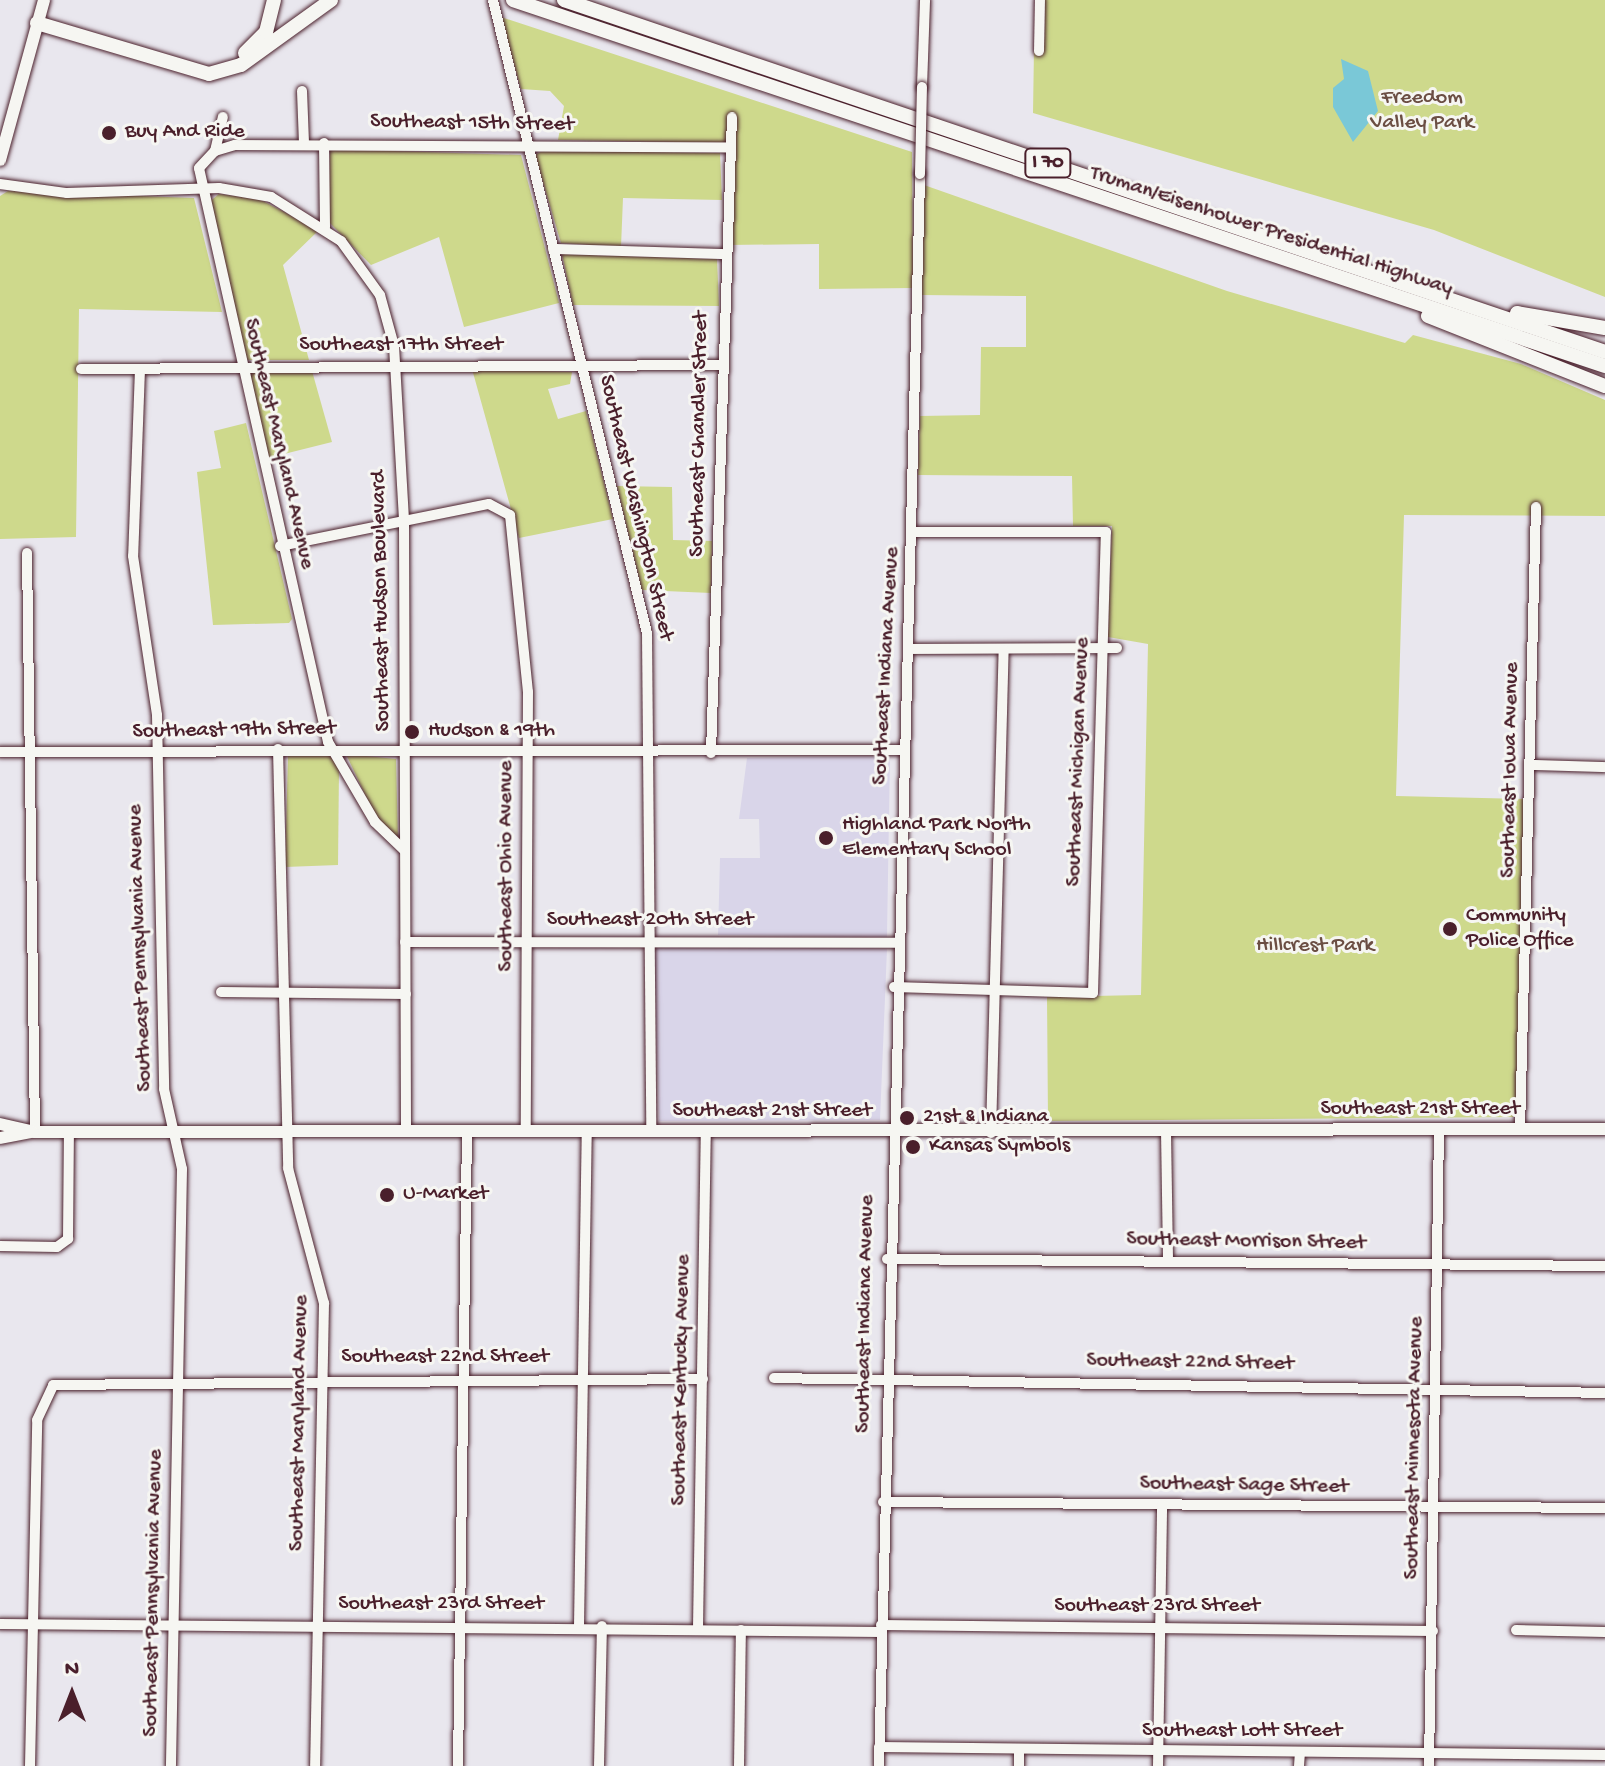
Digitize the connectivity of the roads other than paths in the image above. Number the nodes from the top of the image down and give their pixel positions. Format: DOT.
graph roads {
  1 [pos="44,0"];
  2 [pos="274,0"];
  3 [pos="331,0"];
  4 [pos="493,0"];
  5 [pos="513,0"];
  6 [pos="925,0"];
  7 [pos="1040,0"];
  8 [pos="570,1"];
  9 [pos="37,23"];
  10 [pos="1039,51"];
  11 [pos="302,91"];
  12 [pos="223,117"];
  13 [pos="732,117"];
  14 [pos="324,143"];
  15 [pos="304,144"];
  16 [pos="528,145"];
  17 [pos="730,148"];
  18 [pos="215,151"];
  19 [pos="0,160"];
  20 [pos="0,184"];
  21 [pos="199,189"];
  22 [pos="325,227"];
  23 [pos="553,249"];
  24 [pos="724,254"];
  25 [pos="1290,263"];
  26 [pos="1489,313"];
  27 [pos="1605,328"];
  28 [pos="1605,352"];
  29 [pos="721,365"];
  30 [pos="1605,366"];
  31 [pos="395,367"];
  32 [pos="582,367"];
  33 [pos="240,368"];
  34 [pos="81,369"];
  35 [pos="140,369"];
  36 [pos="1605,386"];
  37 [pos="1536,507"];
  38 [pos="404,521"];
  39 [pos="914,532"];
  40 [pos="280,546"];
  41 [pos="27,553"];
  42 [pos="1103,648"];
  43 [pos="1117,648"];
  44 [pos="909,649"];
  45 [pos="1004,650"];
  46 [pos="278,749"];
  47 [pos="334,750"];
  48 [pos="901,750"];
  49 [pos="404,751"];
  50 [pos="527,751"];
  51 [pos="649,751"];
  52 [pos="0,752"];
  53 [pos="34,752"];
  54 [pos="157,752"];
  55 [pos="711,753"];
  56 [pos="1532,765"];
  57 [pos="1605,767"];
  58 [pos="405,851"];
  59 [pos="649,940"];
  60 [pos="405,942"];
  61 [pos="527,942"];
  62 [pos="895,943"];
  63 [pos="894,987"];
  64 [pos="994,990"];
  65 [pos="221,992"];
  66 [pos="283,994"];
  67 [pos="406,994"];
  68 [pos="0,1124"];
  69 [pos="1605,1129"];
  70 [pos="1439,1130"];
  71 [pos="1520,1130"];
  72 [pos="286,1131"];
  73 [pos="1166,1131"];
  74 [pos="35,1132"];
  75 [pos="69,1132"];
  76 [pos="172,1132"];
  77 [pos="406,1132"];
  78 [pos="467,1132"];
  79 [pos="526,1132"];
  80 [pos="587,1132"];
  81 [pos="651,1132"];
  82 [pos="706,1132"];
  83 [pos="890,1133"];
  84 [pos="991,1133"];
  85 [pos="0,1138"];
  86 [pos="0,1246"];
  87 [pos="887,1259"];
  88 [pos="1168,1261"];
  89 [pos="1437,1264"];
  90 [pos="1605,1266"];
  91 [pos="322,1378"];
  92 [pos="463,1378"];
  93 [pos="774,1378"];
  94 [pos="583,1379"];
  95 [pos="703,1379"];
  96 [pos="178,1381"];
  97 [pos="885,1381"];
  98 [pos="1435,1387"];
  99 [pos="1605,1393"];
  100 [pos="883,1502"];
  101 [pos="1162,1505"];
  102 [pos="1433,1508"];
  103 [pos="1605,1508"];
  104 [pos="0,1624"];
  105 [pos="33,1624"];
  106 [pos="173,1624"];
  107 [pos="318,1624"];
  108 [pos="460,1624"];
  109 [pos="579,1626"];
  110 [pos="602,1626"];
  111 [pos="698,1628"];
  112 [pos="881,1628"];
  113 [pos="1161,1628"];
  114 [pos="741,1630"];
  115 [pos="1516,1630"];
  116 [pos="1433,1631"];
  117 [pos="1605,1632"];
  118 [pos="879,1747"];
  119 [pos="1019,1751"];
  120 [pos="1158,1751"];
  121 [pos="1300,1752"];
  122 [pos="1430,1753"];
  123 [pos="1605,1755"];
  124 [pos="30,1766"];
  125 [pos="171,1766"];
  126 [pos="315,1766"];
  127 [pos="458,1766"];
  128 [pos="599,1766"];
  129 [pos="739,1766"];
  130 [pos="879,1766"];
  131 [pos="1019,1766"];
  132 [pos="1158,1766"];
  133 [pos="1299,1766"];
  134 [pos="1429,1766"];
  1 -- 9 [label="main road"];
  2 -- 9 [label="highway"];
  3 -- 9 [label="highway"];
  4 -- 16 [label="street, Southeast Washington Street"];
  5 -- 25 [label="highway, Truman/Eisenhower Presidential Highway / I 70"];
  6 -- 39 [label="street, Southeast Indiana Avenue, bridge"];
  7 -- 10 [label="street"];
  8 -- 26 [label="highway, Truman/Eisenhower Presidential Highway / I 70"];
  9 -- 19 [label="main road"];
  11 -- 15 [label="street"];
  12 -- 18 [label="street"];
  13 -- 17 [label="street, Southeast Chandler Street"];
  14 -- 15 [label="street, Southeast 15th Street"];
  14 -- 16 [label="street, Southeast 15th Street"];
  14 -- 22 [label="street"];
  15 -- 18 [label="street, Southeast 15th Street"];
  16 -- 17 [label="street, Southeast 15th Street"];
  16 -- 23 [label="street, Southeast Washington Street"];
  17 -- 24 [label="street, Southeast Chandler Street"];
  18 -- 21 [label="street"];
  20 -- 21 [label="street"];
  21 -- 22 [label="street, Southeast Hudson Boulevard"];
  21 -- 33 [label="street, Southeast Maryland Avenue"];
  22 -- 31 [label="street, Southeast Hudson Boulevard"];
  23 -- 24 [label="street"];
  23 -- 32 [label="street, Southeast Washington Street"];
  24 -- 29 [label="street, Southeast Chandler Street"];
  25 -- 30 [label="highway, Truman/Eisenhower Presidential Highway / I 70"];
  25 -- 36 [label="highway"];
  26 -- 27 [label="highway"];
  26 -- 28 [label="highway, Truman/Eisenhower Presidential Highway / I 70"];
  29 -- 32 [label="street, Southeast 17th Street"];
  29 -- 55 [label="street, Southeast Chandler Street"];
  31 -- 32 [label="street, Southeast 17th Street"];
  31 -- 33 [label="street, Southeast 17th Street"];
  31 -- 38 [label="street, Southeast Hudson Boulevard"];
  32 -- 51 [label="street, Southeast Washington Street"];
  33 -- 35 [label="street, Southeast 17th Street"];
  33 -- 40 [label="street, Southeast Maryland Avenue"];
  34 -- 35 [label="street, Southeast 17th Street"];
  35 -- 54 [label="street, Southeast Pennsylvania Avenue"];
  37 -- 56 [label="street, Southeast Iowa Avenue"];
  38 -- 40 [label="street"];
  38 -- 49 [label="street, Southeast Hudson Boulevard"];
  38 -- 50 [label="street, Southeast Ohio Avenue"];
  39 -- 42 [label="street, Southeast Michigan Avenue"];
  39 -- 44 [label="street, Southeast Indiana Avenue"];
  40 -- 47 [label="street, Southeast Maryland Avenue"];
  41 -- 53 [label="street"];
  42 -- 43 [label="street"];
  42 -- 45 [label="street"];
  42 -- 64 [label="street, Southeast Michigan Avenue"];
  44 -- 45 [label="street"];
  44 -- 48 [label="street, Southeast Indiana Avenue"];
  45 -- 64 [label="street"];
  46 -- 47 [label="street, Southeast 19th Street"];
  46 -- 54 [label="street, Southeast 19th Street"];
  46 -- 66 [label="street, Southeast Maryland Avenue"];
  47 -- 49 [label="street, Southeast 19th Street"];
  47 -- 58 [label="street, Southeast Maryland Avenue"];
  48 -- 55 [label="street, Southeast 19th Street"];
  48 -- 62 [label="street, Southeast Indiana Avenue"];
  49 -- 50 [label="street, Southeast 19th Street"];
  49 -- 58 [label="street, Southeast Hudson Boulevard"];
  50 -- 51 [label="street, Southeast 19th Street"];
  50 -- 61 [label="street, Southeast Ohio Avenue"];
  51 -- 55 [label="street, Southeast 19th Street"];
  51 -- 59 [label="street, Southeast Washington Street"];
  52 -- 53 [label="street, Southeast 19th Street"];
  53 -- 54 [label="street, Southeast 19th Street"];
  53 -- 74 [label="street"];
  54 -- 76 [label="street, Southeast Pennsylvania Avenue"];
  56 -- 57 [label="street"];
  56 -- 71 [label="street, Southeast Iowa Avenue"];
  58 -- 60 [label="street, Southeast Hudson Boulevard"];
  59 -- 61 [label="street, Southeast 20th Street"];
  59 -- 62 [label="street, Southeast 20th Street"];
  59 -- 81 [label="street, Southeast Washington Street"];
  60 -- 61 [label="street, Southeast 20th Street"];
  60 -- 67 [label="street, Southeast Hudson Boulevard"];
  61 -- 79 [label="street, Southeast Ohio Avenue"];
  62 -- 63 [label="street, Southeast Indiana Avenue"];
  63 -- 64 [label="street"];
  63 -- 83 [label="street, Southeast Indiana Avenue"];
  64 -- 84 [label="street"];
  65 -- 66 [label="street"];
  66 -- 67 [label="street"];
  66 -- 72 [label="street, Southeast Maryland Avenue"];
  67 -- 77 [label="street, Southeast Hudson Boulevard"];
  68 -- 74 [label="main road, Southeast 21st Street"];
  69 -- 71 [label="main road, Southeast 21st Street"];
  70 -- 71 [label="main road, Southeast 21st Street"];
  70 -- 73 [label="main road, Southeast 21st Street"];
  70 -- 89 [label="street, Southeast Minnesota Avenue"];
  72 -- 76 [label="main road, Southeast 21st Street"];
  72 -- 77 [label="main road, Southeast 21st Street"];
  72 -- 91 [label="street, Southeast Maryland Avenue"];
  73 -- 84 [label="main road, Southeast 21st Street"];
  73 -- 88 [label="street"];
  74 -- 75 [label="main road, Southeast 21st Street"];
  74 -- 85 [label="main road, Southeast 21st Street"];
  75 -- 76 [label="main road, Southeast 21st Street"];
  75 -- 86 [label="street"];
  76 -- 96 [label="street, Southeast Pennsylvania Avenue"];
  77 -- 78 [label="main road, Southeast 21st Street"];
  78 -- 79 [label="main road, Southeast 21st Street"];
  78 -- 92 [label="street"];
  79 -- 80 [label="main road, Southeast 21st Street"];
  80 -- 81 [label="main road, Southeast 21st Street"];
  80 -- 94 [label="street"];
  81 -- 82 [label="main road, Southeast 21st Street"];
  82 -- 83 [label="main road, Southeast 21st Street"];
  82 -- 95 [label="street, Southeast Kentucky Avenue"];
  83 -- 84 [label="main road, Southeast 21st Street"];
  83 -- 87 [label="street, Southeast Indiana Avenue"];
  87 -- 88 [label="street, Southeast Morrison Street"];
  87 -- 97 [label="street, Southeast Indiana Avenue"];
  88 -- 89 [label="street, Southeast Morrison Street"];
  89 -- 90 [label="street, Southeast Morrison Street"];
  89 -- 98 [label="street, Southeast Minnesota Avenue"];
  91 -- 92 [label="street, Southeast 22nd Street"];
  91 -- 96 [label="street, Southeast 22nd Street"];
  91 -- 107 [label="street, Southeast Maryland Avenue"];
  92 -- 94 [label="street, Southeast 22nd Street"];
  92 -- 108 [label="street"];
  93 -- 97 [label="street, Southeast 22nd Street"];
  94 -- 95 [label="street, Southeast 22nd Street"];
  94 -- 109 [label="street"];
  95 -- 111 [label="street, Southeast Kentucky Avenue"];
  96 -- 105 [label="street, Southeast 22nd Street"];
  96 -- 106 [label="street, Southeast Pennsylvania Avenue"];
  97 -- 98 [label="street, Southeast 22nd Street"];
  97 -- 100 [label="street, Southeast Indiana Avenue"];
  98 -- 99 [label="street, Southeast 22nd Street"];
  98 -- 102 [label="street, Southeast Minnesota Avenue"];
  100 -- 101 [label="street, Southeast Sage Street"];
  100 -- 112 [label="street, Southeast Indiana Avenue"];
  101 -- 102 [label="street, Southeast Sage Street"];
  101 -- 113 [label="street"];
  102 -- 103 [label="street, Southeast Sage Street"];
  102 -- 116 [label="street, Southeast Minnesota Avenue"];
  104 -- 105 [label="street, Southeast 23rd Street"];
  105 -- 106 [label="street, Southeast 23rd Street"];
  105 -- 124 [label="street"];
  106 -- 107 [label="street, Southeast 23rd Street"];
  106 -- 125 [label="street, Southeast Pennsylvania Avenue"];
  107 -- 108 [label="street, Southeast 23rd Street"];
  107 -- 126 [label="street, Southeast Maryland Avenue"];
  108 -- 109 [label="street, Southeast 23rd Street"];
  108 -- 127 [label="street"];
  109 -- 110 [label="street, Southeast 23rd Street"];
  110 -- 111 [label="street, Southeast 23rd Street"];
  110 -- 128 [label="street"];
  111 -- 114 [label="street, Southeast 23rd Street"];
  112 -- 113 [label="street, Southeast 23rd Street"];
  112 -- 114 [label="street, Southeast 23rd Street"];
  112 -- 118 [label="street, Southeast Indiana Avenue"];
  113 -- 116 [label="street, Southeast 23rd Street"];
  113 -- 120 [label="street"];
  114 -- 129 [label="street"];
  115 -- 117 [label="street"];
  116 -- 122 [label="street, Southeast Minnesota Avenue"];
  118 -- 119 [label="street, Southeast Lott Street"];
  118 -- 130 [label="street, Southeast Indiana Avenue"];
  119 -- 120 [label="street, Southeast Lott Street"];
  119 -- 131 [label="street"];
  120 -- 121 [label="street, Southeast Lott Street"];
  120 -- 132 [label="street"];
  121 -- 122 [label="street, Southeast Lott Street"];
  121 -- 133 [label="street"];
  122 -- 123 [label="street, Southeast Lott Street"];
  122 -- 134 [label="street, Southeast Minnesota Avenue"];
}
